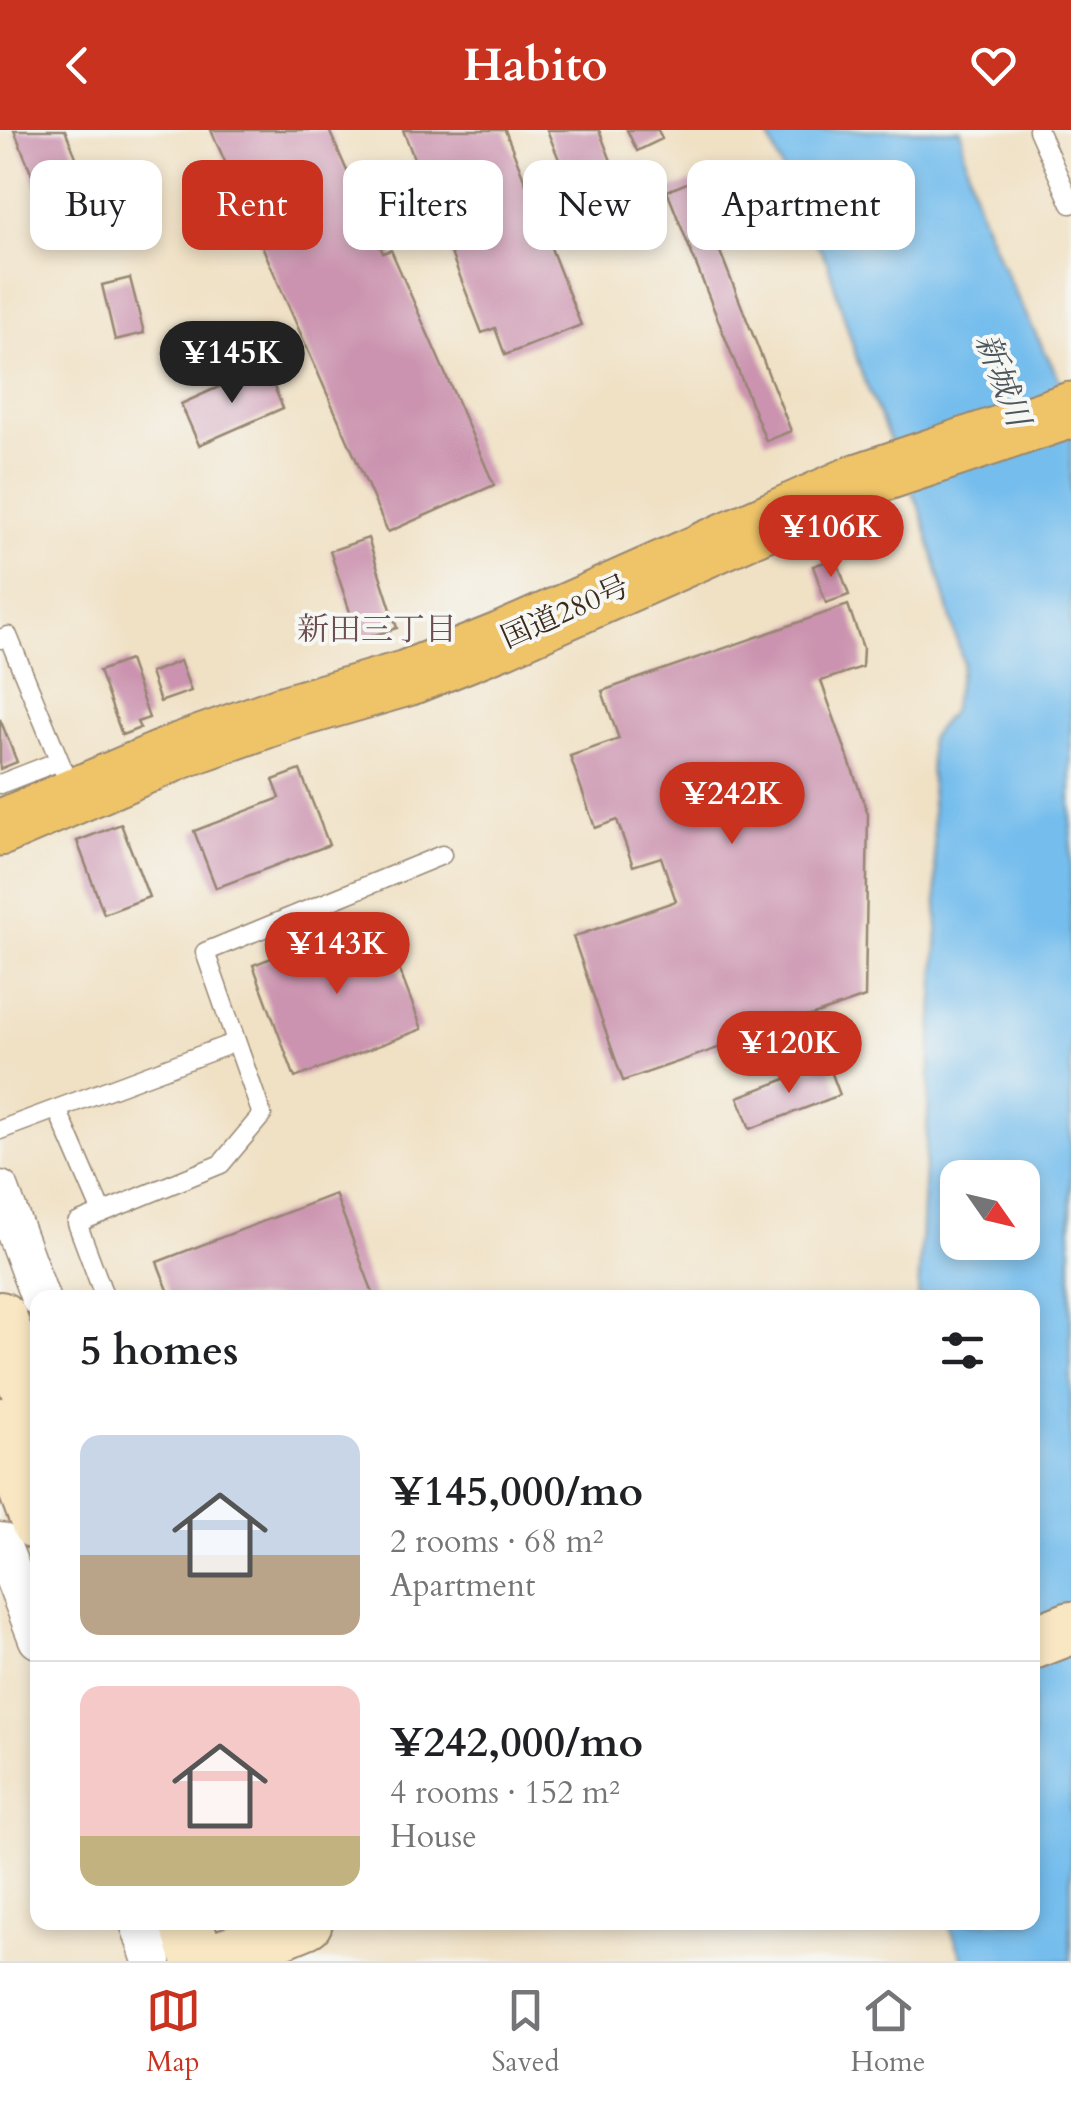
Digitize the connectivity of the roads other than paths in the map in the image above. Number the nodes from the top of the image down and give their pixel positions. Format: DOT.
graph roads {
  1 [pos="1038,130"];
  2 [pos="1071,204"];
  3 [pos="1071,410"];
  4 [pos="0,639"];
  5 [pos="67,779"];
  6 [pos="0,784"];
  7 [pos="0,828"];
  8 [pos="442,856"];
  9 [pos="236,1042"];
  10 [pos="57,1109"];
  11 [pos="0,1130"];
  12 [pos="0,1190"];
  13 [pos="102,1212"];
  14 [pos="37,1290"];
  15 [pos="102,1290"];
  16 [pos="0,1318"];
  17 [pos="30,1397"];
  18 [pos="0,1424"];
  19 [pos="30,1503"];
  20 [pos="0,1542"];
  21 [pos="30,1619"];
  22 [pos="1071,1628"];
  23 [pos="1040,1640"];
  24 [pos="142,1930"];
  25 [pos="196,1930"];
  26 [pos="276,1930"];
  27 [pos="217,1946"];
  28 [pos="152,1961"];
  1 -- 2 [label="lane"];
  3 -- 5 [label="highway, 国道280号"];
  4 -- 5 [label="lane"];
  5 -- 6 [label="lane"];
  5 -- 7 [label="highway, 国道280号"];
  8 -- 9 [label="lane"];
  9 -- 10 [label="lane"];
  9 -- 13 [label="lane"];
  10 -- 11 [label="lane"];
  10 -- 13 [label="lane"];
  12 -- 14 [label="street"];
  13 -- 15 [label="lane"];
  16 -- 17 [label="street"];
  18 -- 19 [label="street"];
  20 -- 21 [label="street"];
  22 -- 23 [label="street"];
  24 -- 28 [label="street"];
  25 -- 27 [label="street"];
  26 -- 27 [label="street"];
}
